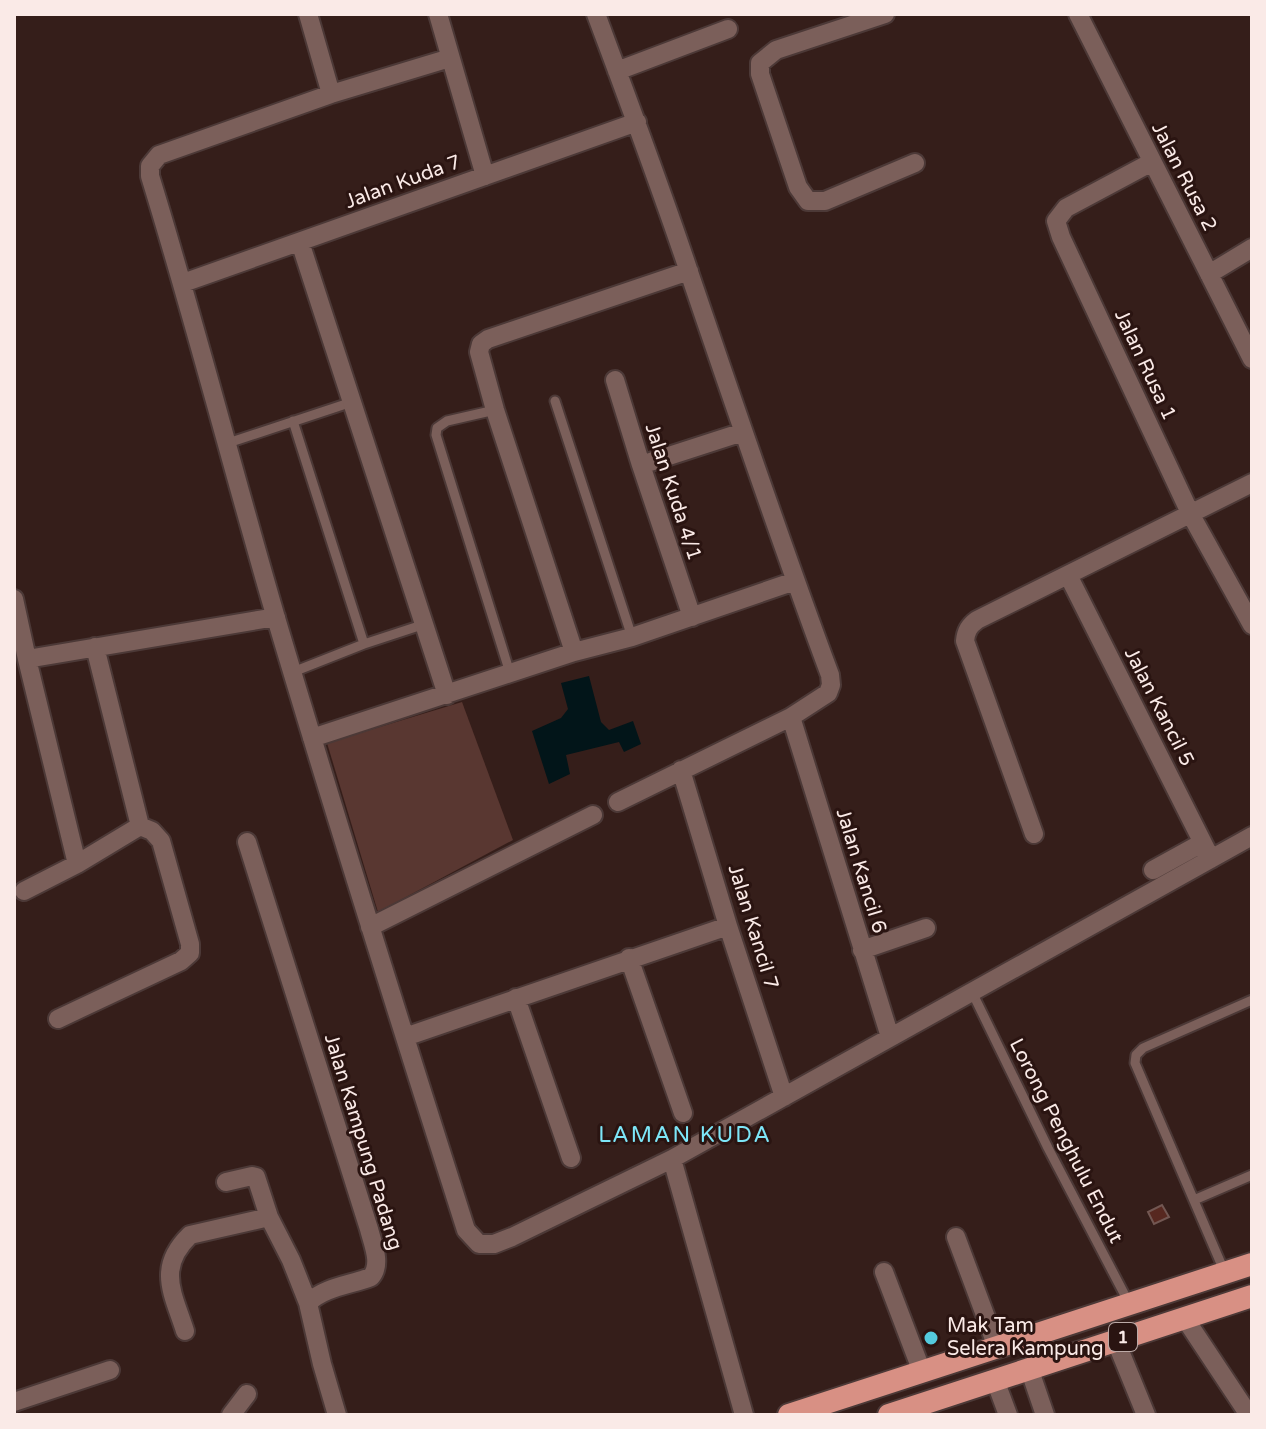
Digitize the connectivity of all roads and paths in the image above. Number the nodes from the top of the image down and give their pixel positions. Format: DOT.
graph roads {
  1 [pos="308,14"];
  2 [pos="438,14"];
  3 [pos="596,14"];
  4 [pos="885,14"];
  5 [pos="1078,14"];
  6 [pos="728,29"];
  7 [pos="450,58"];
  8 [pos="617,71"];
  9 [pos="331,94"];
  10 [pos="637,122"];
  11 [pos="1152,162"];
  12 [pos="915,163"];
  13 [pos="485,176"];
  14 [pos="300,242"];
  15 [pos="1252,248"];
  16 [pos="689,271"];
  17 [pos="1209,274"];
  18 [pos="183,283"];
  19 [pos="1252,359"];
  20 [pos="615,380"];
  21 [pos="555,401"];
  22 [pos="352,402"];
  23 [pos="495,410"];
  24 [pos="293,421"];
  25 [pos="743,432"];
  26 [pos="228,443"];
  27 [pos="641,465"];
  28 [pos="1252,483"];
  29 [pos="1191,515"];
  30 [pos="1068,575"];
  31 [pos="795,581"];
  32 [pos="14,599"];
  33 [pos="276,617"];
  34 [pos="692,617"];
  35 [pos="425,624"];
  36 [pos="1252,625"];
  37 [pos="632,637"];
  38 [pos="364,644"];
  39 [pos="95,647"];
  40 [pos="574,652"];
  41 [pos="27,659"];
  42 [pos="293,672"];
  43 [pos="510,673"];
  44 [pos="447,695"];
  45 [pos="791,717"];
  46 [pos="312,738"];
  47 [pos="681,770"];
  48 [pos="618,802"];
  49 [pos="593,815"];
  50 [pos="140,826"];
  51 [pos="1034,834"];
  52 [pos="1252,836"];
  53 [pos="247,842"];
  54 [pos="1206,851"];
  55 [pos="77,864"];
  56 [pos="1153,870"];
  57 [pos="19,887"];
  58 [pos="728,926"];
  59 [pos="370,927"];
  60 [pos="926,928"];
  61 [pos="862,950"];
  62 [pos="629,958"];
  63 [pos="972,992"];
  64 [pos="516,998"];
  65 [pos="1252,1000"];
  66 [pos="58,1019"];
  67 [pos="405,1037"];
  68 [pos="890,1037"];
  69 [pos="784,1097"];
  70 [pos="683,1113"];
  71 [pos="571,1158"];
  72 [pos="672,1159"];
  73 [pos="1252,1175"];
  74 [pos="226,1182"];
  75 [pos="1194,1200"];
  76 [pos="269,1217"];
  77 [pos="956,1237"];
  78 [pos="1252,1264"];
  79 [pos="884,1272"];
  80 [pos="1225,1273"];
  81 [pos="1252,1296"];
  82 [pos="308,1303"];
  83 [pos="1130,1305"];
  84 [pos="1184,1317"];
  85 [pos="185,1331"];
  86 [pos="1115,1339"];
  87 [pos="997,1347"];
  88 [pos="1029,1368"];
  89 [pos="110,1370"];
  90 [pos="922,1372"];
  91 [pos="995,1380"];
  92 [pos="247,1394"];
  93 [pos="14,1402"];
  94 [pos="231,1415"];
  95 [pos="337,1415"];
  96 [pos="744,1415"];
  97 [pos="789,1415"];
  98 [pos="889,1415"];
  99 [pos="1008,1415"];
  100 [pos="1045,1415"];
  101 [pos="1146,1415"];
  102 [pos="1249,1415"];
  1 -- 9 [label="street"];
  2 -- 7 [label="street"];
  3 -- 8 [label="street"];
  4 -- 12 [label="street"];
  5 -- 11 [label="street, Jalan Rusa 2"];
  6 -- 8 [label="street"];
  7 -- 9 [label="street"];
  7 -- 13 [label="street"];
  8 -- 10 [label="street"];
  9 -- 18 [label="street"];
  10 -- 13 [label="street, Jalan Kuda 7"];
  10 -- 16 [label="street"];
  11 -- 17 [label="street, Jalan Rusa 2"];
  11 -- 29 [label="street, Jalan Rusa 1"];
  13 -- 14 [label="street, Jalan Kuda 7"];
  14 -- 18 [label="street, Jalan Kuda 7"];
  14 -- 22 [label="street"];
  15 -- 17 [label="street"];
  16 -- 23 [label="street"];
  16 -- 25 [label="street"];
  17 -- 19 [label="street, Jalan Rusa 2"];
  18 -- 26 [label="street"];
  20 -- 27 [label="street, Jalan Kuda 4/1"];
  21 -- 37 [label="lane"];
  22 -- 24 [label="lane"];
  22 -- 35 [label="street"];
  23 -- 40 [label="street"];
  23 -- 43 [label="lane"];
  24 -- 26 [label="lane"];
  24 -- 38 [label="lane"];
  25 -- 27 [label="street"];
  25 -- 31 [label="street"];
  26 -- 33 [label="street"];
  27 -- 34 [label="street, Jalan Kuda 4/1"];
  28 -- 29 [label="street"];
  29 -- 30 [label="street"];
  29 -- 36 [label="street, Jalan Rusa 1"];
  30 -- 51 [label="street"];
  30 -- 54 [label="street, Jalan Kancil 5"];
  31 -- 34 [label="street"];
  31 -- 45 [label="street"];
  32 -- 41 [label="street"];
  33 -- 39 [label="street"];
  33 -- 42 [label="street"];
  34 -- 37 [label="street"];
  35 -- 38 [label="lane"];
  35 -- 44 [label="street"];
  37 -- 40 [label="street"];
  38 -- 42 [label="lane"];
  39 -- 41 [label="street"];
  39 -- 50 [label="street"];
  40 -- 43 [label="street"];
  41 -- 55 [label="street"];
  42 -- 46 [label="street"];
  43 -- 44 [label="street"];
  44 -- 46 [label="street"];
  45 -- 47 [label="street"];
  45 -- 61 [label="street, Jalan Kancil 6"];
  46 -- 59 [label="street"];
  47 -- 48 [label="street"];
  47 -- 58 [label="street, Jalan Kancil 7"];
  49 -- 59 [label="street"];
  50 -- 55 [label="street"];
  50 -- 66 [label="street"];
  52 -- 54 [label="street"];
  53 -- 82 [label="street, Jalan Kampung Padang"];
  54 -- 56 [label="street"];
  54 -- 63 [label="street"];
  55 -- 57 [label="street"];
  58 -- 62 [label="street"];
  58 -- 69 [label="street, Jalan Kancil 7"];
  59 -- 67 [label="street"];
  60 -- 61 [label="street"];
  61 -- 68 [label="street, Jalan Kancil 6"];
  62 -- 64 [label="street"];
  62 -- 70 [label="street"];
  63 -- 68 [label="street"];
  63 -- 83 [label="lane, Lorong Penghulu Endut"];
  64 -- 67 [label="street"];
  64 -- 71 [label="street"];
  65 -- 75 [label="lane"];
  67 -- 72 [label="street"];
  68 -- 69 [label="street"];
  69 -- 72 [label="street"];
  72 -- 96 [label="street"];
  73 -- 75 [label="lane"];
  74 -- 76 [label="street"];
  75 -- 80 [label="lane"];
  76 -- 82 [label="street"];
  76 -- 85 [label="street"];
  77 -- 87 [label="street"];
  78 -- 80 [label="highway, 1"];
  79 -- 90 [label="street"];
  80 -- 83 [label="highway, 1"];
  81 -- 84 [label="highway, 1"];
  82 -- 95 [label="street"];
  83 -- 87 [label="highway, 1"];
  84 -- 86 [label="highway, 1"];
  84 -- 102 [label="street"];
  86 -- 88 [label="highway, 1"];
  86 -- 101 [label="street"];
  87 -- 90 [label="highway, 1"];
  88 -- 91 [label="highway, 1"];
  88 -- 100 [label="street"];
  89 -- 93 [label="street"];
  90 -- 97 [label="highway, 1"];
  91 -- 98 [label="highway, 1"];
  91 -- 99 [label="street"];
  92 -- 94 [label="street"];
}
